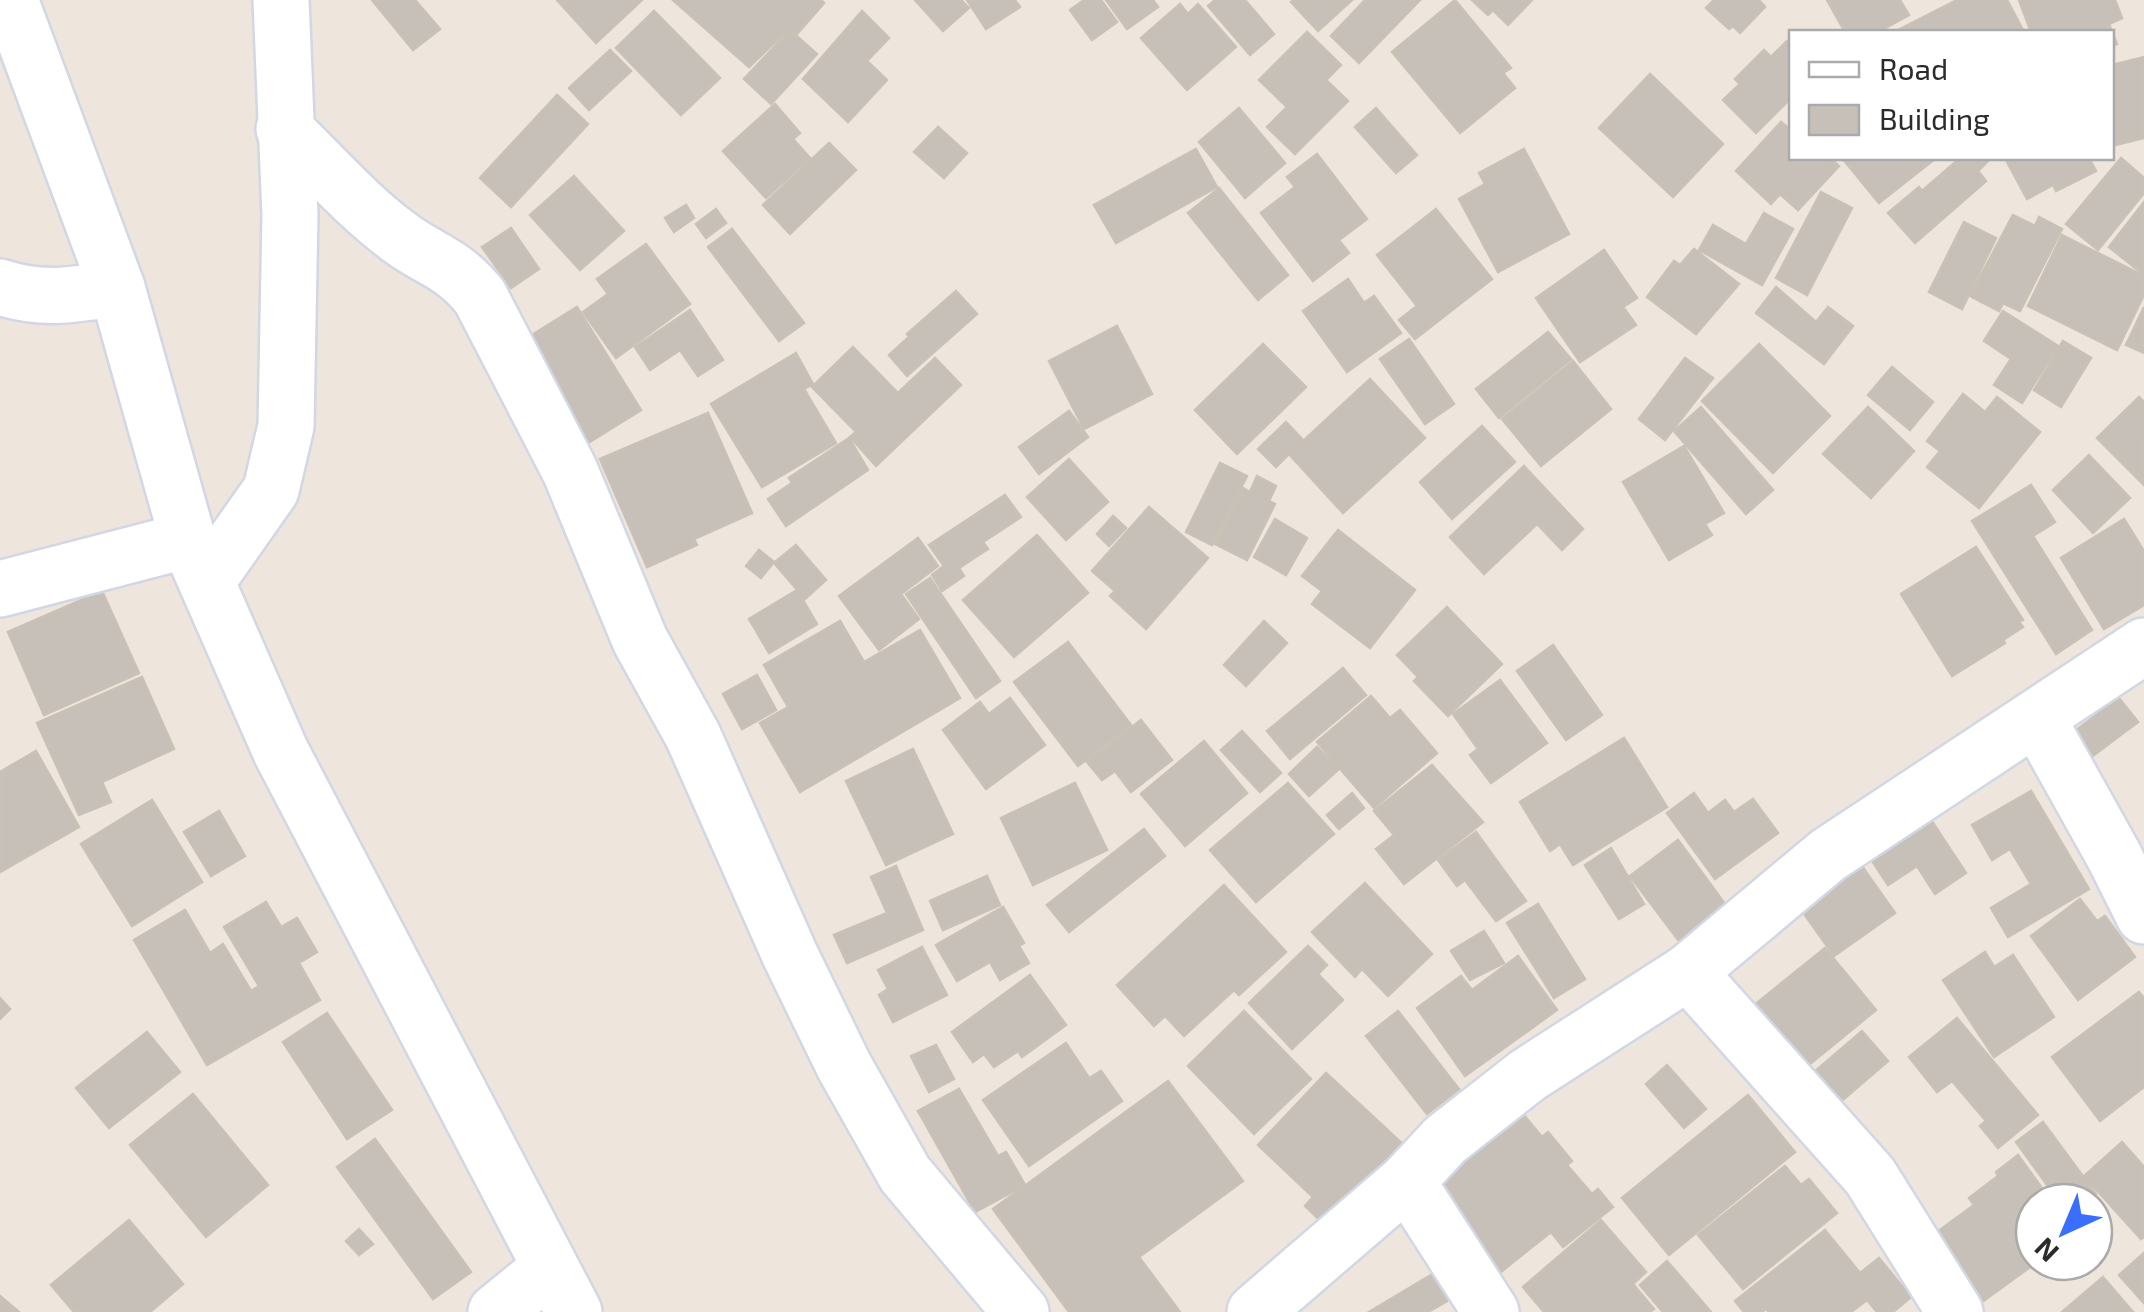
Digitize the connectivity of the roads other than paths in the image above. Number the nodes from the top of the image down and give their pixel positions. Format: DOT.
graph roads {
  1 [pos="10,0"];
  2 [pos="281,0"];
  3 [pos="284,129"];
  4 [pos="0,287"];
  5 [pos="117,288"];
  6 [pos="197,561"];
  7 [pos="0,589"];
  8 [pos="2144,646"];
  9 [pos="2036,718"];
  10 [pos="2144,916"];
  11 [pos="1688,972"];
  12 [pos="1407,1181"];
  13 [pos="562,1290"];
  14 [pos="496,1312"];
  15 [pos="1020,1312"];
  16 [pos="1256,1312"];
  17 [pos="1491,1312"];
  18 [pos="1954,1312"];
  1 -- 5 [label="street"];
  2 -- 3 [label="street"];
  3 -- 6 [label="street"];
  3 -- 15 [label="street"];
  4 -- 5 [label="street"];
  5 -- 6 [label="street"];
  6 -- 7 [label="street"];
  6 -- 13 [label="street"];
  8 -- 9 [label="street"];
  9 -- 10 [label="street"];
  9 -- 11 [label="street"];
  11 -- 12 [label="street"];
  11 -- 18 [label="street"];
  12 -- 16 [label="street"];
  12 -- 17 [label="street"];
  13 -- 14 [label="street"];
}
